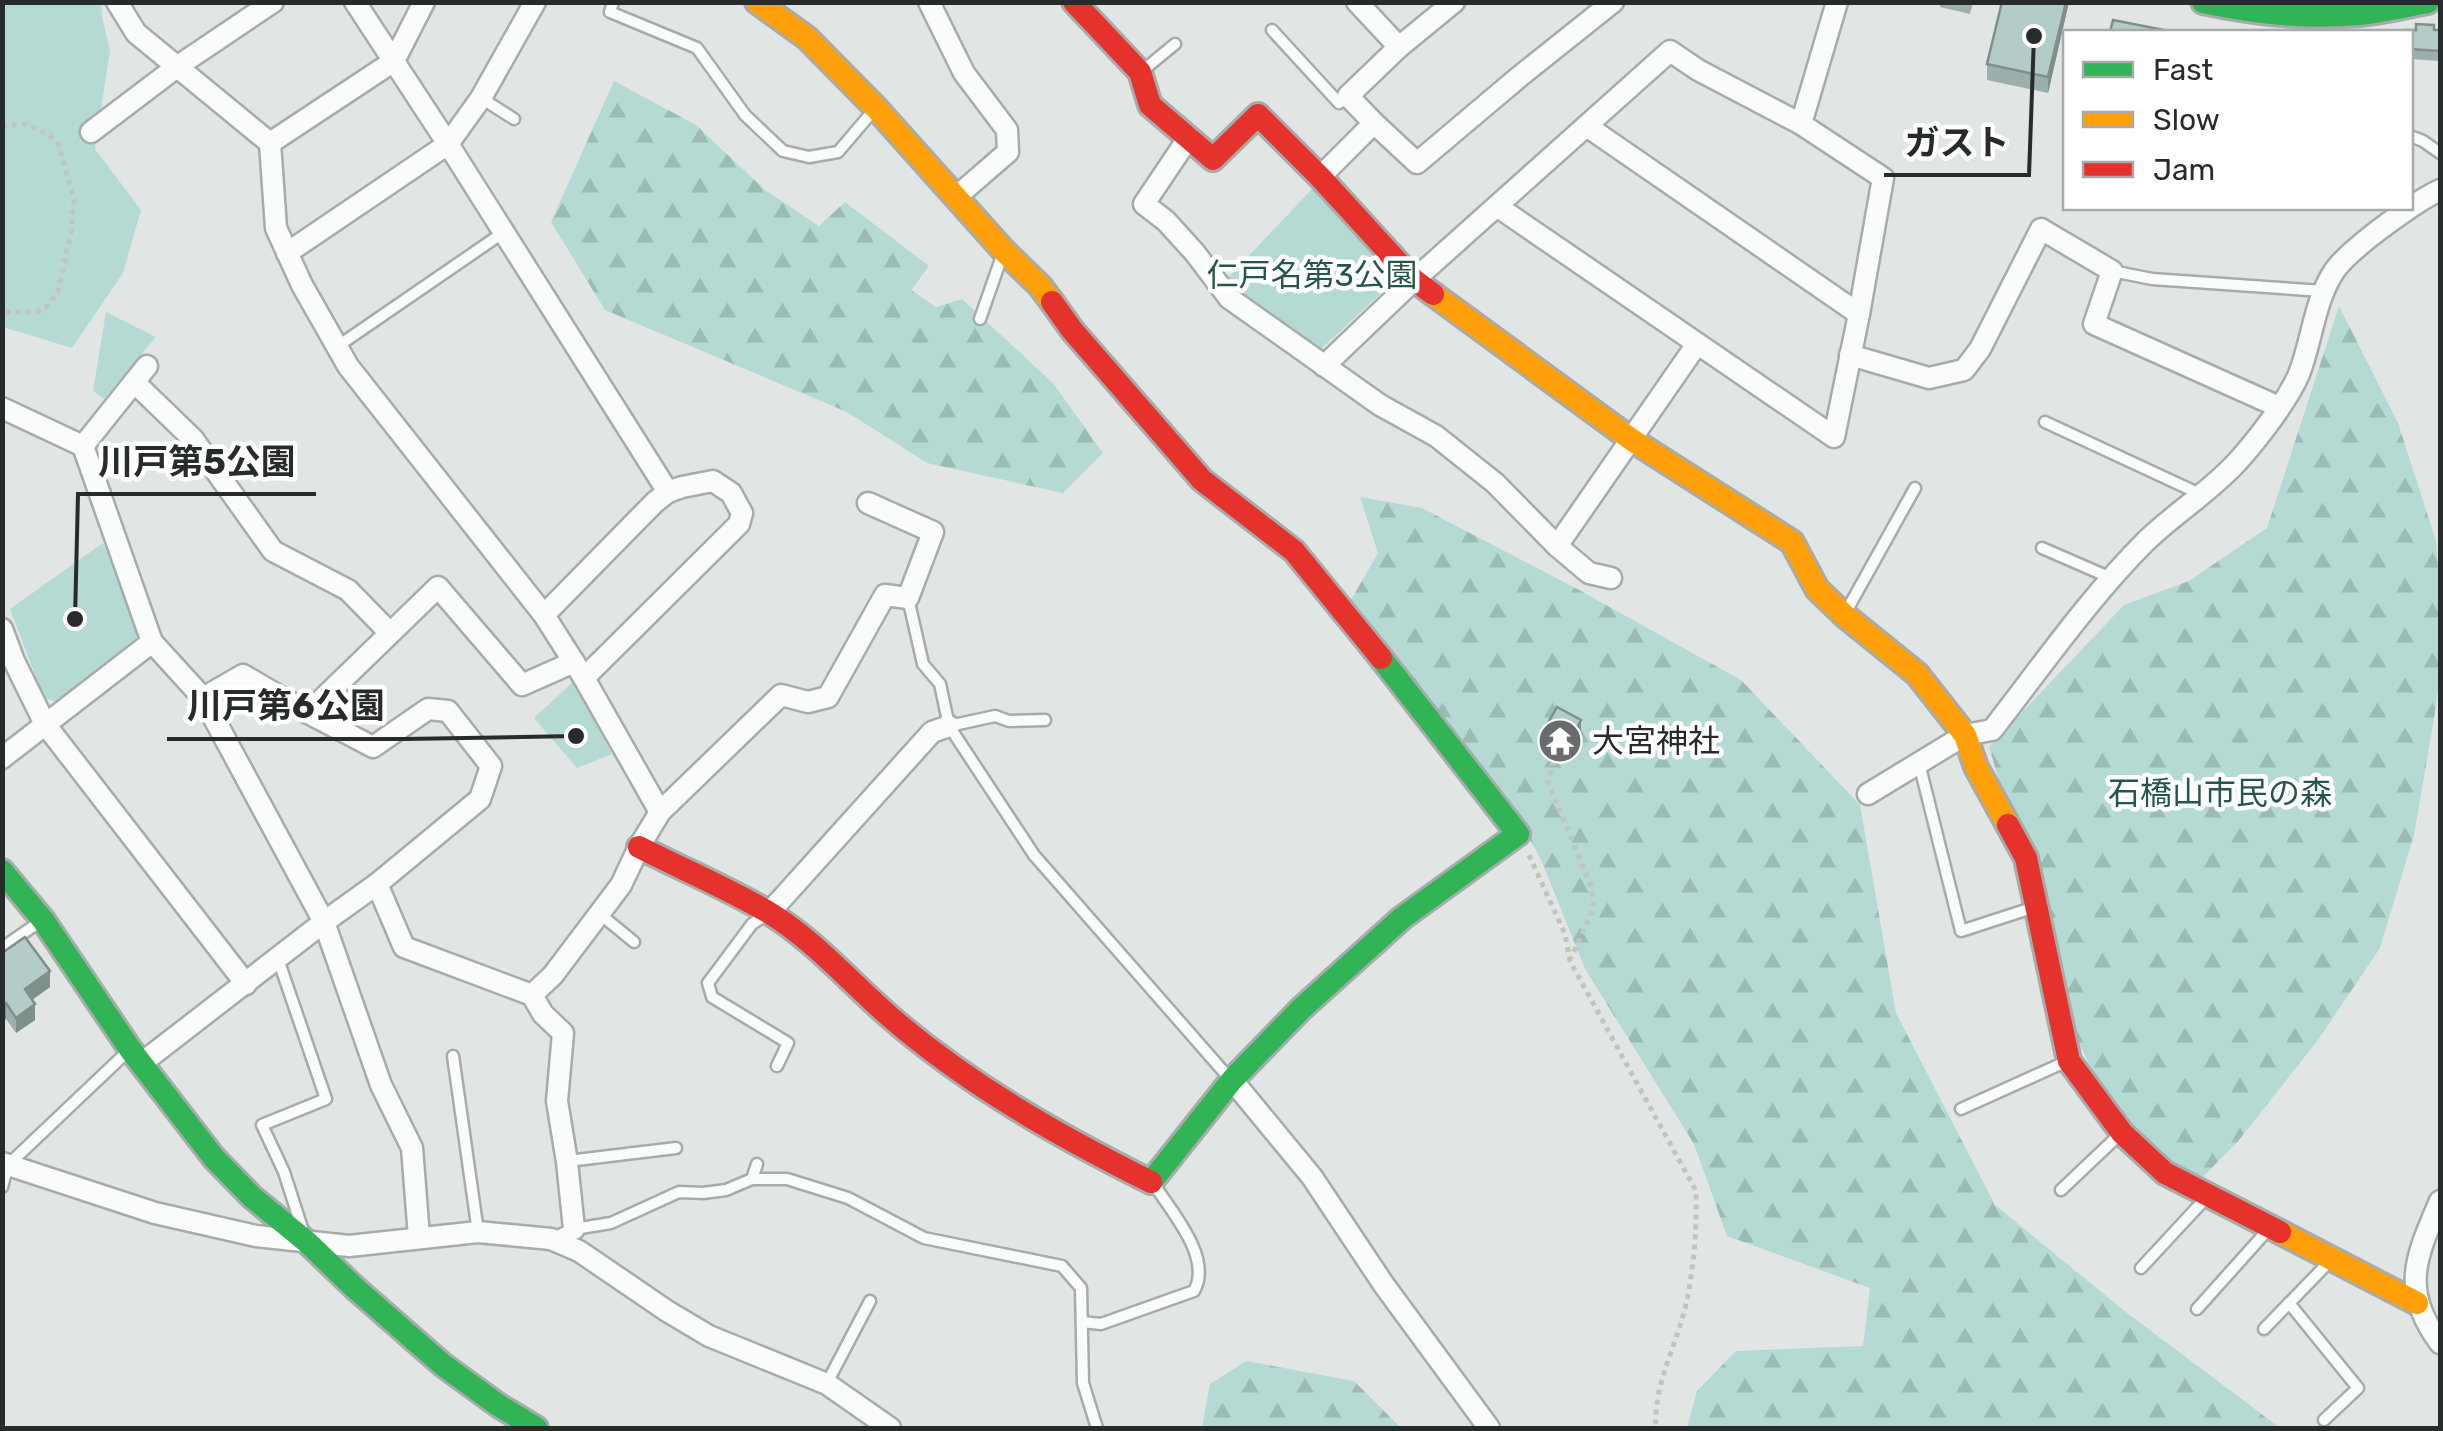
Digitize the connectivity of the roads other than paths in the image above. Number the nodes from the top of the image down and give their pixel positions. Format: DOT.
graph roads {
  1 [pos="117,2"];
  2 [pos="273,2"];
  3 [pos="355,2"];
  4 [pos="424,2"];
  5 [pos="536,2"];
  6 [pos="613,2"];
  7 [pos="757,2"];
  8 [pos="928,2"];
  9 [pos="1074,2"];
  10 [pos="1357,2"];
  11 [pos="1454,2"];
  12 [pos="1613,2"];
  13 [pos="1837,2"];
  14 [pos="2203,2"];
  15 [pos="2428,2"];
  16 [pos="1272,30"];
  17 [pos="1175,44"];
  18 [pos="1399,47"];
  19 [pos="394,61"];
  20 [pos="178,66"];
  21 [pos="1140,72"];
  22 [pos="1348,96"];
  23 [pos="481,98"];
  24 [pos="876,108"];
  25 [pos="514,119"];
  26 [pos="1374,123"];
  27 [pos="1801,124"];
  28 [pos="1588,127"];
  29 [pos="91,132"];
  30 [pos="1189,137"];
  31 [pos="2413,137"];
  32 [pos="270,143"];
  33 [pos="448,144"];
  34 [pos="2440,153"];
  35 [pos="1320,177"];
  36 [pos="2440,190"];
  37 [pos="956,197"];
  38 [pos="2413,206"];
  39 [pos="1498,207"];
  40 [pos="2408,210"];
  41 [pos="504,232"];
  42 [pos="1004,250"];
  43 [pos="286,253"];
  44 [pos="2112,271"];
  45 [pos="1414,280"];
  46 [pos="2324,291"];
  47 [pos="1859,314"];
  48 [pos="980,319"];
  49 [pos="1697,344"];
  50 [pos="338,346"];
  51 [pos="1850,355"];
  52 [pos="1324,366"];
  53 [pos="2279,407"];
  54 [pos="2,408"];
  55 [pos="2045,422"];
  56 [pos="1632,440"];
  57 [pos="83,446"];
  58 [pos="1915,488"];
  59 [pos="668,492"];
  60 [pos="2200,494"];
  61 [pos="868,503"];
  62 [pos="1557,546"];
  63 [pos="2042,548"];
  64 [pos="1611,578"];
  65 [pos="2112,578"];
  66 [pos="908,598"];
  67 [pos="544,615"];
  68 [pos="1844,615"];
  69 [pos="2,629"];
  70 [pos="390,633"];
  71 [pos="152,642"];
  72 [pos="579,670"];
  73 [pos="203,698"];
  74 [pos="308,713"];
  75 [pos="1044,720"];
  76 [pos="46,724"];
  77 [pos="949,726"];
  78 [pos="1965,735"];
  79 [pos="2,758"];
  80 [pos="1919,763"];
  81 [pos="1868,794"];
  82 [pos="660,812"];
  83 [pos="638,846"];
  84 [pos="2,871"];
  85 [pos="378,884"];
  86 [pos="2036,907"];
  87 [pos="769,913"];
  88 [pos="599,914"];
  89 [pos="43,920"];
  90 [pos="324,922"];
  91 [pos="634,942"];
  92 [pos="2,948"];
  93 [pos="278,958"];
  94 [pos="246,984"];
  95 [pos="532,994"];
  96 [pos="136,1056"];
  97 [pos="453,1056"];
  98 [pos="2069,1061"];
  99 [pos="777,1066"];
  100 [pos="1232,1080"];
  101 [pos="1962,1109"];
  102 [pos="2122,1133"];
  103 [pos="676,1148"];
  104 [pos="567,1162"];
  105 [pos="5,1164"];
  106 [pos="757,1164"];
  107 [pos="752,1179"];
  108 [pos="1152,1182"];
  109 [pos="2,1187"];
  110 [pos="2060,1190"];
  111 [pos="2208,1195"];
  112 [pos="2440,1201"];
  113 [pos="2271,1226"];
  114 [pos="574,1230"];
  115 [pos="478,1232"];
  116 [pos="419,1237"];
  117 [pos="551,1239"];
  118 [pos="307,1242"];
  119 [pos="2332,1259"];
  120 [pos="2141,1268"];
  121 [pos="870,1302"];
  122 [pos="2289,1303"];
  123 [pos="2417,1303"];
  124 [pos="2197,1309"];
  125 [pos="1082,1322"];
  126 [pos="2264,1329"];
  127 [pos="2440,1343"];
  128 [pos="826,1384"];
  129 [pos="2324,1420"];
  130 [pos="536,1428"];
  131 [pos="890,1428"];
  132 [pos="1097,1428"];
  133 [pos="1489,1428"];
  1 -- 20 [label="street"];
  2 -- 20 [label="street"];
  3 -- 19 [label="street"];
  4 -- 19 [label="street"];
  5 -- 23 [label="street"];
  6 -- 24 [label="lane"];
  7 -- 24 [label="street"];
  8 -- 37 [label="street"];
  9 -- 21 [label="street"];
  10 -- 18 [label="street"];
  11 -- 18 [label="street"];
  12 -- 26 [label="street"];
  13 -- 27 [label="street"];
  14 -- 15 [label="street"];
  16 -- 22 [label="lane"];
  17 -- 21 [label="lane"];
  18 -- 22 [label="street"];
  19 -- 32 [label="street"];
  19 -- 33 [label="street"];
  20 -- 29 [label="street"];
  20 -- 32 [label="street"];
  21 -- 30 [label="street"];
  22 -- 26 [label="street"];
  23 -- 25 [label="lane"];
  23 -- 33 [label="street"];
  24 -- 37 [label="street"];
  26 -- 35 [label="street"];
  27 -- 28 [label="street"];
  27 -- 47 [label="street"];
  28 -- 39 [label="street"];
  28 -- 47 [label="street"];
  30 -- 35 [label="street"];
  30 -- 52 [label="street"];
  31 -- 34 [label="lane"];
  32 -- 43 [label="street"];
  33 -- 41 [label="street"];
  33 -- 43 [label="street"];
  35 -- 45 [label="street"];
  36 -- 38 [label="street"];
  37 -- 42 [label="street"];
  39 -- 45 [label="street"];
  39 -- 49 [label="street"];
  40 -- 46 [label="street"];
  41 -- 50 [label="lane"];
  41 -- 59 [label="street"];
  42 -- 48 [label="lane"];
  42 -- 100 [label="street"];
  43 -- 50 [label="street"];
  44 -- 46 [label="lane"];
  44 -- 51 [label="street"];
  44 -- 53 [label="street"];
  45 -- 52 [label="street"];
  45 -- 56 [label="street"];
  46 -- 53 [label="street"];
  47 -- 51 [label="street"];
  49 -- 51 [label="street"];
  49 -- 56 [label="street"];
  50 -- 67 [label="street"];
  52 -- 62 [label="street"];
  53 -- 60 [label="street"];
  54 -- 57 [label="street"];
  55 -- 60 [label="lane"];
  56 -- 62 [label="street"];
  56 -- 68 [label="street"];
  57 -- 70 [label="street"];
  57 -- 71 [label="street"];
  58 -- 68 [label="lane"];
  59 -- 67 [label="street"];
  59 -- 72 [label="street"];
  60 -- 65 [label="street"];
  61 -- 66 [label="street"];
  62 -- 64 [label="street"];
  63 -- 65 [label="lane"];
  65 -- 78 [label="street"];
  66 -- 77 [label="lane"];
  66 -- 82 [label="street"];
  67 -- 72 [label="street"];
  68 -- 78 [label="street"];
  69 -- 76 [label="street"];
  70 -- 72 [label="street"];
  70 -- 74 [label="street"];
  71 -- 73 [label="street"];
  71 -- 76 [label="street"];
  72 -- 82 [label="street"];
  73 -- 74 [label="street"];
  73 -- 90 [label="street"];
  74 -- 85 [label="street"];
  75 -- 77 [label="lane"];
  76 -- 79 [label="street"];
  76 -- 94 [label="street"];
  77 -- 87 [label="street"];
  77 -- 100 [label="lane"];
  78 -- 80 [label="street"];
  78 -- 86 [label="street"];
  80 -- 81 [label="street"];
  80 -- 86 [label="lane"];
  82 -- 83 [label="street"];
  83 -- 87 [label="street"];
  83 -- 88 [label="street"];
  84 -- 89 [label="street"];
  85 -- 90 [label="street"];
  85 -- 95 [label="street"];
  86 -- 98 [label="street"];
  87 -- 99 [label="lane"];
  87 -- 108 [label="street"];
  88 -- 91 [label="lane"];
  88 -- 95 [label="street"];
  89 -- 92 [label="lane"];
  89 -- 96 [label="street"];
  90 -- 93 [label="street"];
  90 -- 116 [label="street"];
  93 -- 94 [label="street"];
  93 -- 118 [label="lane"];
  94 -- 96 [label="street"];
  95 -- 104 [label="street"];
  96 -- 105 [label="lane"];
  96 -- 118 [label="street"];
  97 -- 115 [label="lane"];
  98 -- 101 [label="lane"];
  98 -- 102 [label="street"];
  100 -- 108 [label="street"];
  100 -- 133 [label="street"];
  102 -- 110 [label="lane"];
  102 -- 111 [label="street"];
  103 -- 104 [label="lane"];
  104 -- 114 [label="street"];
  105 -- 109 [label="lane"];
  105 -- 118 [label="street"];
  106 -- 107 [label="lane"];
  107 -- 114 [label="lane"];
  107 -- 125 [label="lane"];
  108 -- 125 [label="lane"];
  111 -- 113 [label="street"];
  111 -- 120 [label="lane"];
  112 -- 123 [label="street"];
  113 -- 119 [label="street"];
  113 -- 124 [label="lane"];
  114 -- 117 [label="lane"];
  115 -- 116 [label="street"];
  115 -- 117 [label="street"];
  116 -- 118 [label="street"];
  117 -- 128 [label="street"];
  118 -- 130 [label="street"];
  119 -- 122 [label="lane"];
  119 -- 123 [label="street"];
  121 -- 128 [label="lane"];
  122 -- 126 [label="lane"];
  122 -- 129 [label="lane"];
  123 -- 127 [label="street"];
  125 -- 132 [label="lane"];
  128 -- 131 [label="street"];
}
